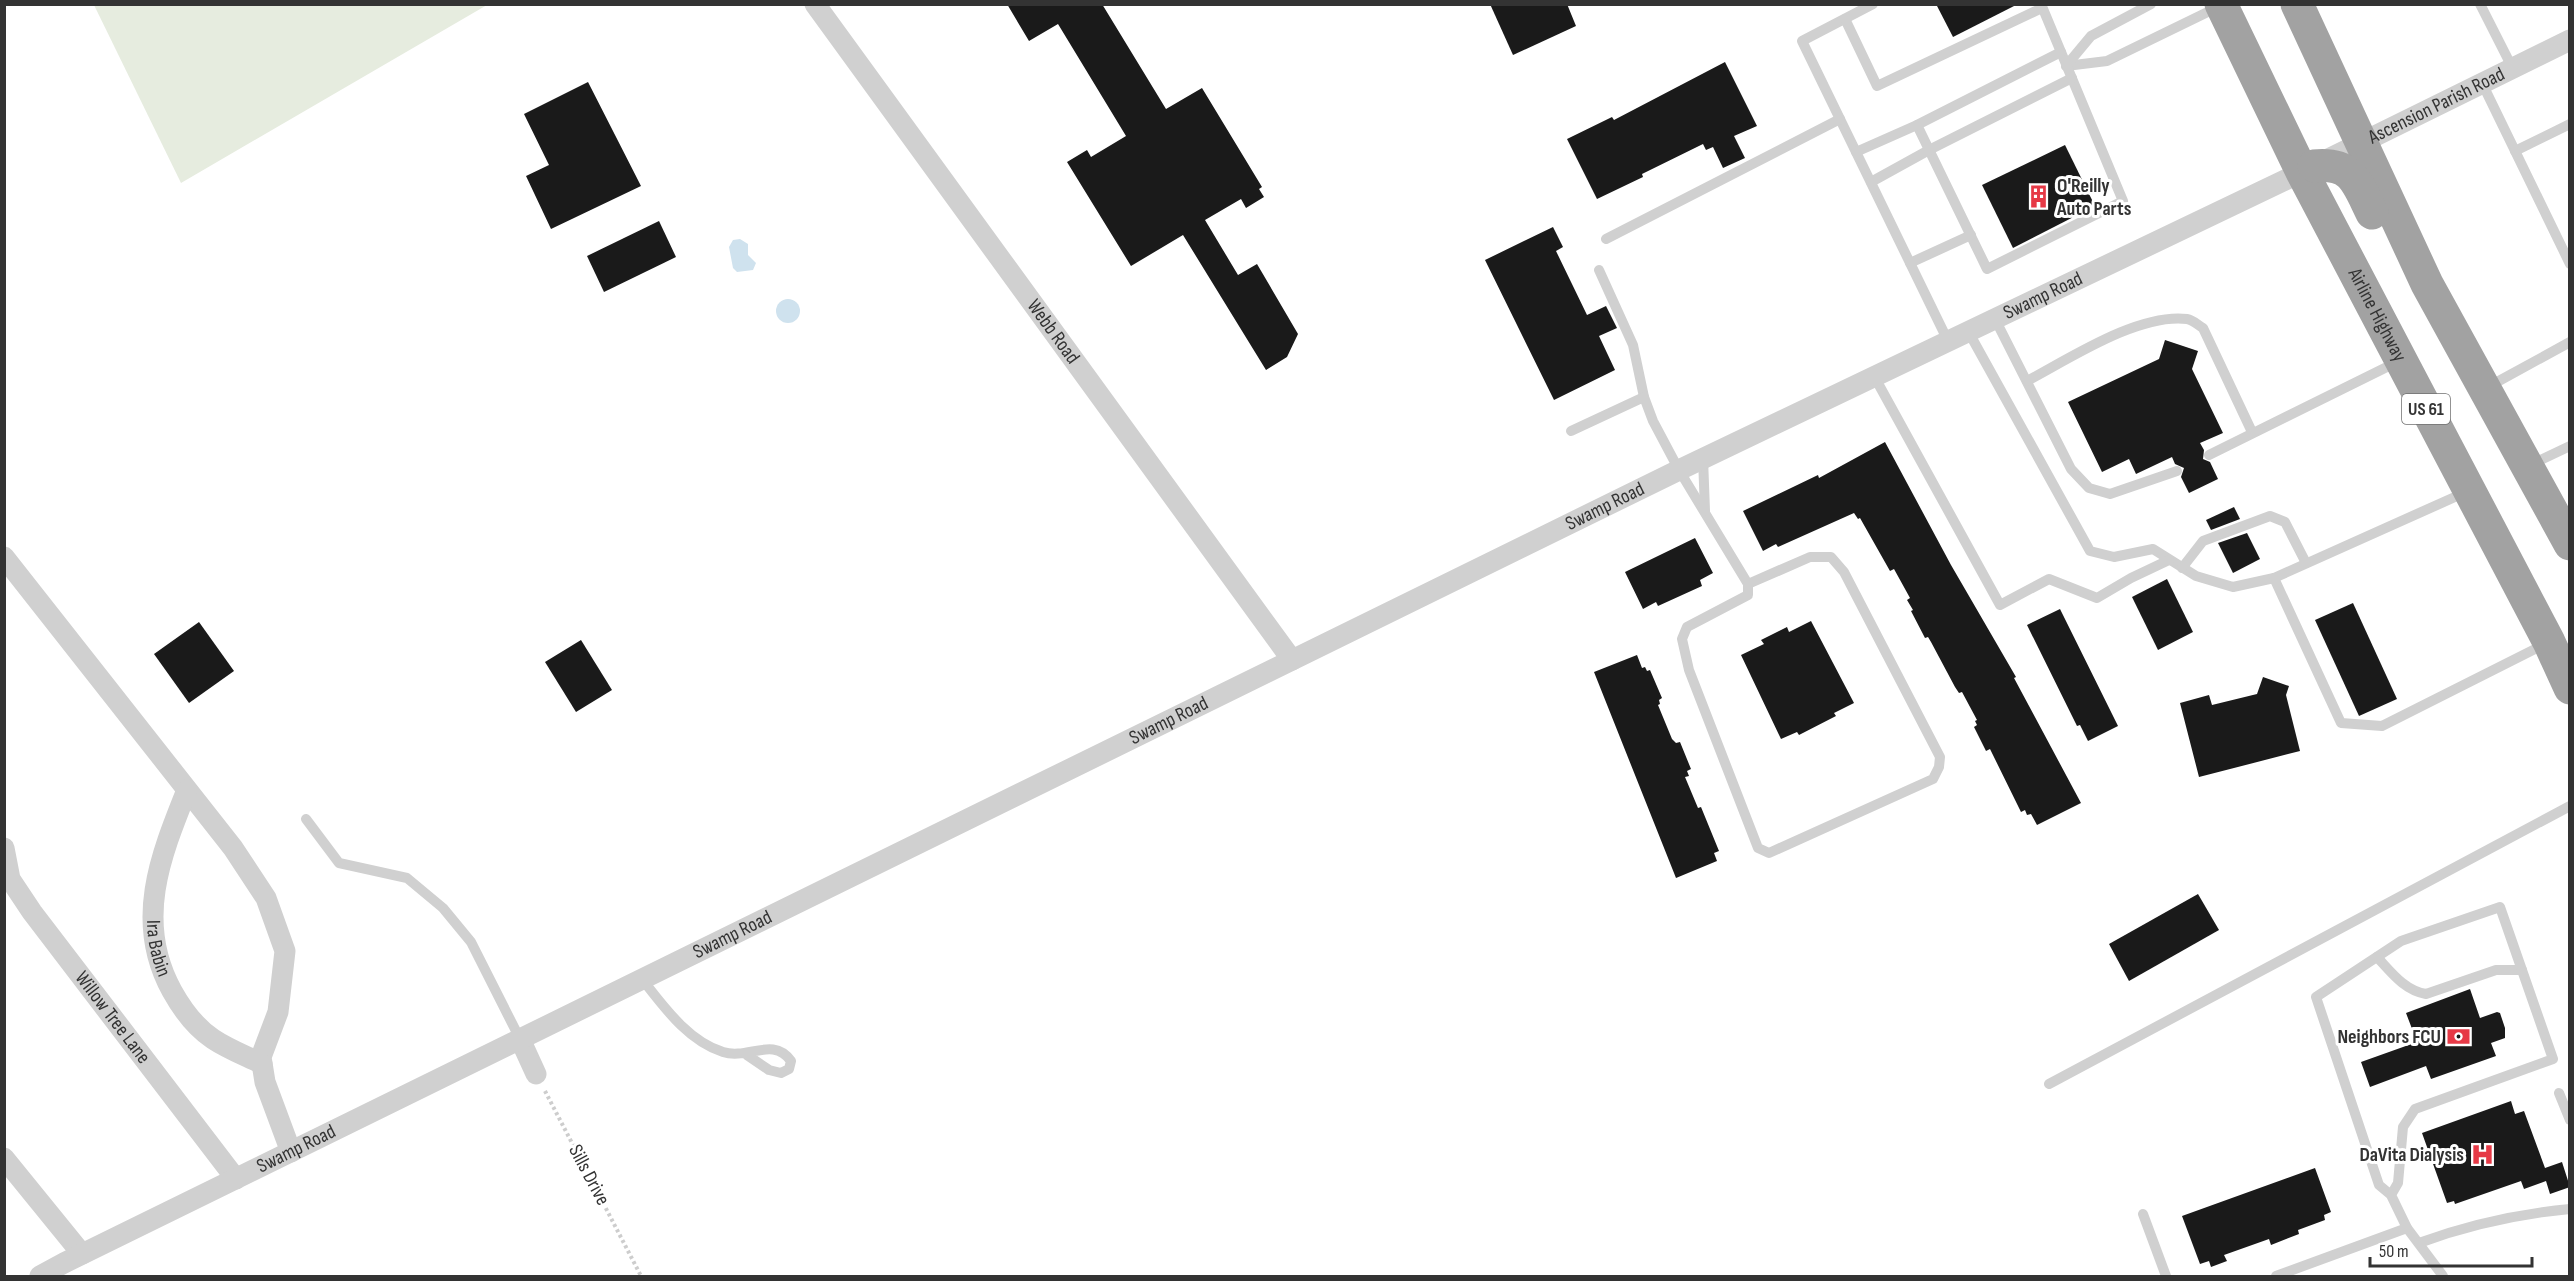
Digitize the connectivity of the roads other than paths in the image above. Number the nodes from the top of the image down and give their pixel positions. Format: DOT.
graph roads {
  1 [pos="815,4"];
  2 [pos="1873,4"];
  3 [pos="2151,4"];
  4 [pos="2296,4"];
  5 [pos="2480,4"];
  6 [pos="2221,5"];
  7 [pos="2041,6"];
  8 [pos="1845,19"];
  9 [pos="2570,40"];
  10 [pos="2061,52"];
  11 [pos="2066,66"];
  12 [pos="2512,69"];
  13 [pos="2072,78"];
  14 [pos="2482,83"];
  15 [pos="1840,119"];
  16 [pos="2570,124"];
  17 [pos="1917,125"];
  18 [pos="2361,142"];
  19 [pos="1929,150"];
  20 [pos="1856,152"];
  21 [pos="2515,152"];
  22 [pos="2308,169"];
  23 [pos="1871,183"];
  24 [pos="2326,219"];
  25 [pos="1971,235"];
  26 [pos="1606,239"];
  27 [pos="1911,263"];
  28 [pos="2570,264"];
  29 [pos="1599,270"];
  30 [pos="2415,278"];
  31 [pos="1995,319"];
  32 [pos="1968,331"];
  33 [pos="1948,341"];
  34 [pos="2570,342"];
  35 [pos="2400,360"];
  36 [pos="1874,376"];
  37 [pos="2026,381"];
  38 [pos="2483,389"];
  39 [pos="1644,397"];
  40 [pos="1571,430"];
  41 [pos="2252,432"];
  42 [pos="2570,446"];
  43 [pos="2209,455"];
  44 [pos="1703,458"];
  45 [pos="2528,467"];
  46 [pos="1679,470"];
  47 [pos="2177,471"];
  48 [pos="2469,490"];
  49 [pos="1705,511"];
  50 [pos="2566,528"];
  51 [pos="4,557"];
  52 [pos="2169,560"];
  53 [pos="2306,563"];
  54 [pos="2182,567"];
  55 [pos="2274,578"];
  56 [pos="1749,584"];
  57 [pos="2549,642"];
  58 [pos="1292,660"];
  59 [pos="2570,688"];
  60 [pos="187,790"];
  61 [pos="2570,806"];
  62 [pos="306,819"];
  63 [pos="4,848"];
  64 [pos="2377,957"];
  65 [pos="2522,970"];
  66 [pos="642,979"];
  67 [pos="520,1039"];
  68 [pos="747,1054"];
  69 [pos="262,1064"];
  70 [pos="536,1074"];
  71 [pos="2049,1084"];
  72 [pos="2559,1093"];
  73 [pos="2570,1120"];
  74 [pos="291,1152"];
  75 [pos="4,1158"];
  76 [pos="236,1179"];
  77 [pos="2391,1195"];
  78 [pos="2570,1209"];
  79 [pos="2143,1214"];
  80 [pos="2408,1228"];
  81 [pos="2419,1243"];
  82 [pos="82,1254"];
  83 [pos="40,1276"];
  84 [pos="2166,1276"];
  85 [pos="2276,1276"];
  86 [pos="2443,1276"];
  1 -- 58 [label="street, Webb Road"];
  2 -- 8 [label="lane"];
  3 -- 11 [label="lane"];
  4 -- 18 [label="highway"];
  5 -- 12 [label="lane"];
  6 -- 11 [label="lane"];
  6 -- 22 [label="highway, Airline Highway / US 61"];
  7 -- 8 [label="lane"];
  7 -- 10 [label="lane"];
  8 -- 15 [label="lane"];
  9 -- 12 [label="street, Ascension Parish Road"];
  10 -- 11 [label="lane"];
  10 -- 17 [label="lane"];
  11 -- 13 [label="lane"];
  12 -- 14 [label="street, Ascension Parish Road"];
  13 -- 19 [label="lane"];
  13 -- 25 [label="lane"];
  14 -- 18 [label="street, Ascension Parish Road"];
  14 -- 21 [label="lane"];
  15 -- 20 [label="lane"];
  15 -- 26 [label="lane"];
  16 -- 21 [label="lane"];
  17 -- 19 [label="lane"];
  17 -- 20 [label="lane"];
  18 -- 22 [label="street, Ascension Parish Road"];
  18 -- 30 [label="highway"];
  19 -- 23 [label="lane"];
  19 -- 25 [label="lane"];
  20 -- 23 [label="lane"];
  21 -- 28 [label="lane"];
  22 -- 24 [label="highway, Airline Highway / US 61"];
  22 -- 30 [label="highway"];
  22 -- 31 [label="street, Swamp Road"];
  23 -- 27 [label="lane"];
  24 -- 30 [label="highway"];
  24 -- 35 [label="highway, Airline Highway / US 61"];
  25 -- 27 [label="lane"];
  27 -- 33 [label="lane"];
  29 -- 39 [label="lane"];
  30 -- 38 [label="highway"];
  31 -- 32 [label="street, Swamp Road"];
  31 -- 37 [label="lane"];
  32 -- 33 [label="street, Swamp Road"];
  32 -- 52 [label="lane"];
  33 -- 36 [label="street, Swamp Road"];
  34 -- 38 [label="lane"];
  35 -- 41 [label="lane"];
  35 -- 48 [label="highway, Airline Highway / US 61"];
  36 -- 44 [label="street, Swamp Road"];
  36 -- 52 [label="lane"];
  37 -- 41 [label="lane"];
  37 -- 47 [label="lane"];
  38 -- 45 [label="highway"];
  39 -- 40 [label="lane"];
  39 -- 46 [label="lane"];
  41 -- 43 [label="lane"];
  42 -- 45 [label="lane"];
  44 -- 46 [label="street, Swamp Road"];
  44 -- 49 [label="lane"];
  45 -- 50 [label="highway"];
  46 -- 49 [label="lane"];
  46 -- 58 [label="street, Swamp Road"];
  48 -- 53 [label="lane"];
  48 -- 57 [label="highway, Airline Highway / US 61"];
  49 -- 56 [label="lane"];
  51 -- 60 [label="street"];
  52 -- 54 [label="lane"];
  53 -- 54 [label="lane"];
  53 -- 55 [label="lane"];
  54 -- 55 [label="lane"];
  55 -- 57 [label="lane"];
  56 -- 56 [label="lane"];
  57 -- 59 [label="highway, Airline Highway / US 61"];
  58 -- 66 [label="street, Swamp Road"];
  60 -- 69 [label="street"];
  60 -- 69 [label="street, Ira Babin"];
  61 -- 71 [label="lane"];
  62 -- 67 [label="lane"];
  63 -- 76 [label="street, Willow Tree Lane"];
  64 -- 65 [label="lane"];
  64 -- 65 [label="lane"];
  64 -- 77 [label="lane"];
  65 -- 77 [label="lane"];
  66 -- 67 [label="street, Swamp Road"];
  66 -- 68 [label="lane"];
  67 -- 70 [label="street"];
  67 -- 74 [label="street, Swamp Road"];
  69 -- 74 [label="street"];
  72 -- 73 [label="lane"];
  74 -- 76 [label="street, Swamp Road"];
  75 -- 82 [label="street"];
  76 -- 82 [label="street, Swamp Road"];
  77 -- 80 [label="lane"];
  78 -- 81 [label="lane"];
  79 -- 84 [label="lane"];
  80 -- 81 [label="lane"];
  80 -- 85 [label="lane"];
  81 -- 86 [label="lane"];
  82 -- 83 [label="street, Swamp Road"];
}
